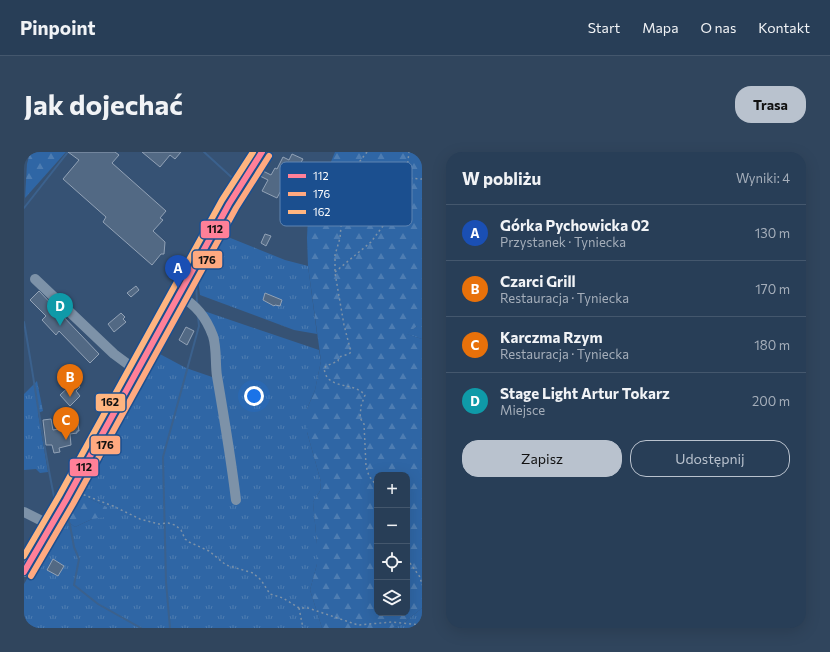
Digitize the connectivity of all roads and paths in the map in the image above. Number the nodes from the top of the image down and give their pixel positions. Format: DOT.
graph roads {
  1 [pos="262,152"];
  2 [pos="366,152"];
  3 [pos="409,152"];
  4 [pos="360,162"];
  5 [pos="408,162"];
  6 [pos="412,178"];
  7 [pos="422,179"];
  8 [pos="341,226"];
  9 [pos="383,226"];
  10 [pos="335,273"];
  11 [pos="35,279"];
  12 [pos="178,295"];
  13 [pos="137,371"];
  14 [pos="374,482"];
  15 [pos="72,490"];
  16 [pos="236,500"];
  17 [pos="24,512"];
  18 [pos="52,526"];
  19 [pos="410,563"];
  20 [pos="24,572"];
  21 [pos="422,585"];
  22 [pos="299,608"];
  23 [pos="421,625"];
  24 [pos="303,628"];
  25 [pos="417,628"];
  1 -- 12 [label="street"];
  2 -- 4 [label="path"];
  3 -- 5 [label="path"];
  6 -- 7 [label="path"];
  8 -- 10 [label="path"];
  9 -- 10 [label="path"];
  10 -- 14 [label="path"];
  11 -- 13 [label="street"];
  12 -- 13 [label="street"];
  12 -- 16 [label="street"];
  13 -- 15 [label="street"];
  15 -- 18 [label="street"];
  15 -- 22 [label="path"];
  17 -- 18 [label="street"];
  18 -- 20 [label="street"];
  19 -- 21 [label="path"];
  22 -- 23 [label="path"];
  22 -- 24 [label="path"];
  23 -- 25 [label="path"];
}
